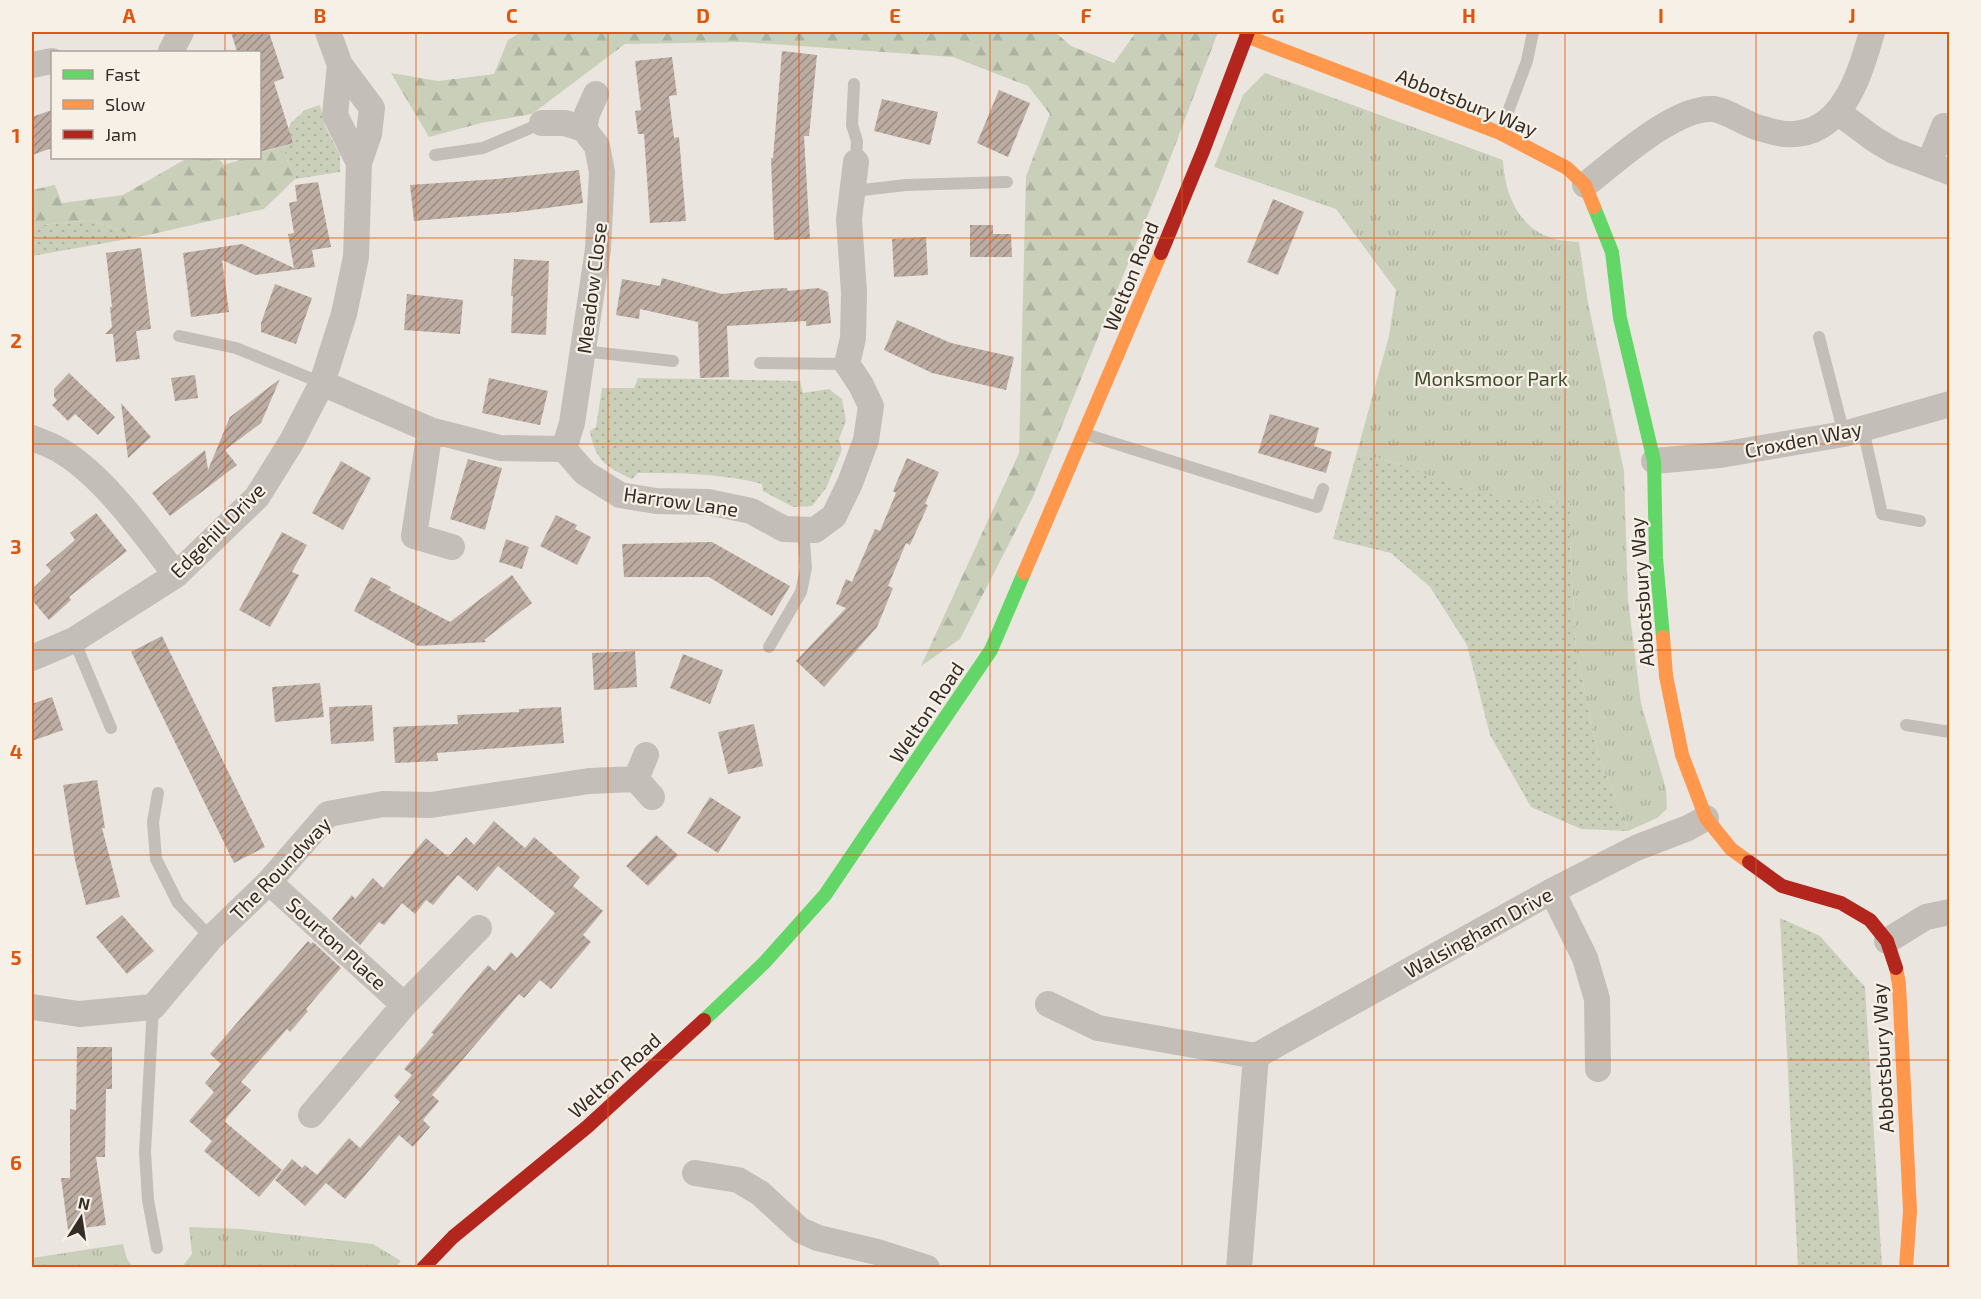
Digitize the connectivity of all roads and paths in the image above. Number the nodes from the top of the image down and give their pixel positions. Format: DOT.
graph roads {
  1 [pos="328,32"];
  2 [pos="1533,32"];
  3 [pos="1872,32"];
  4 [pos="1247,34"];
  5 [pos="51,61"];
  6 [pos="32,65"];
  7 [pos="340,65"];
  8 [pos="855,84"];
  9 [pos="596,94"];
  10 [pos="1839,113"];
  11 [pos="542,123"];
  12 [pos="1944,126"];
  13 [pos="584,129"];
  14 [pos="1500,133"];
  15 [pos="435,156"];
  16 [pos="856,162"];
  17 [pos="359,163"];
  18 [pos="1939,168"];
  19 [pos="1006,182"];
  20 [pos="1585,185"];
  21 [pos="854,190"];
  22 [pos="178,336"];
  23 [pos="1819,337"];
  24 [pos="583,351"];
  25 [pos="673,361"];
  26 [pos="760,363"];
  27 [pos="847,364"];
  28 [pos="322,383"];
  29 [pos="1950,404"];
  30 [pos="430,430"];
  31 [pos="1854,431"];
  32 [pos="1084,434"];
  33 [pos="32,438"];
  34 [pos="564,449"];
  35 [pos="1654,461"];
  36 [pos="1323,489"];
  37 [pos="1920,521"];
  38 [pos="802,529"];
  39 [pos="452,547"];
  40 [pos="176,575"];
  41 [pos="74,640"];
  42 [pos="769,647"];
  43 [pos="32,658"];
  44 [pos="1906,725"];
  45 [pos="111,728"];
  46 [pos="1950,732"];
  47 [pos="646,755"];
  48 [pos="158,793"];
  49 [pos="1706,818"];
  50 [pos="269,882"];
  51 [pos="1552,891"];
  52 [pos="1950,912"];
  53 [pos="479,928"];
  54 [pos="211,938"];
  55 [pos="1887,940"];
  56 [pos="1048,1004"];
  57 [pos="404,1005"];
  58 [pos="32,1007"];
  59 [pos="153,1007"];
  60 [pos="1256,1056"];
  61 [pos="1598,1069"];
  62 [pos="311,1115"];
  63 [pos="695,1173"];
  64 [pos="157,1248"];
  65 [pos="423,1268"];
  66 [pos="927,1268"];
  67 [pos="1239,1268"];
  68 [pos="1906,1268"];
  1 -- 7 [label="street, Edgehill Drive"];
  2 -- 14 [label="lane"];
  3 -- 10 [label="street"];
  4 -- 14 [label="street, Abbotsbury Way"];
  4 -- 32 [label="street, Welton Road"];
  5 -- 6 [label="street"];
  7 -- 17 [label="street, Edgehill Drive"];
  7 -- 17 [label="street, Edgehill Drive"];
  8 -- 16 [label="lane"];
  9 -- 13 [label="street"];
  10 -- 18 [label="street"];
  10 -- 20 [label="street"];
  11 -- 13 [label="street"];
  11 -- 15 [label="lane"];
  12 -- 18 [label="street"];
  13 -- 24 [label="street, Meadow Close"];
  14 -- 20 [label="street, Abbotsbury Way"];
  16 -- 21 [label="street"];
  17 -- 28 [label="street, Edgehill Drive"];
  19 -- 21 [label="lane"];
  20 -- 35 [label="street, Abbotsbury Way"];
  21 -- 27 [label="street"];
  22 -- 28 [label="lane"];
  23 -- 31 [label="lane"];
  24 -- 25 [label="lane"];
  24 -- 34 [label="street, Meadow Close"];
  26 -- 27 [label="lane"];
  27 -- 38 [label="street"];
  28 -- 30 [label="street"];
  28 -- 40 [label="street, Edgehill Drive"];
  29 -- 31 [label="street, Croxden Way"];
  30 -- 34 [label="street"];
  30 -- 39 [label="street"];
  31 -- 35 [label="street, Croxden Way"];
  31 -- 37 [label="lane"];
  32 -- 36 [label="lane"];
  32 -- 65 [label="street, Welton Road"];
  33 -- 40 [label="street"];
  34 -- 38 [label="street, Harrow Lane"];
  35 -- 49 [label="street, Abbotsbury Way"];
  38 -- 42 [label="lane"];
  40 -- 41 [label="street, Edgehill Drive"];
  41 -- 43 [label="street, Edgehill Drive"];
  41 -- 45 [label="lane"];
  44 -- 46 [label="lane"];
  47 -- 50 [label="street, The Roundway"];
  48 -- 54 [label="lane"];
  49 -- 51 [label="street, Walsingham Drive"];
  49 -- 55 [label="street, Abbotsbury Way"];
  50 -- 54 [label="street, The Roundway"];
  50 -- 57 [label="street, Sourton Place"];
  51 -- 60 [label="street, Walsingham Drive"];
  51 -- 61 [label="street"];
  52 -- 55 [label="street"];
  53 -- 57 [label="street, Sourton Place"];
  54 -- 59 [label="street, The Roundway"];
  55 -- 68 [label="street, Abbotsbury Way"];
  56 -- 60 [label="street"];
  57 -- 62 [label="street, Sourton Place"];
  58 -- 59 [label="street"];
  59 -- 64 [label="lane"];
  60 -- 67 [label="street"];
  63 -- 66 [label="street"];
}
